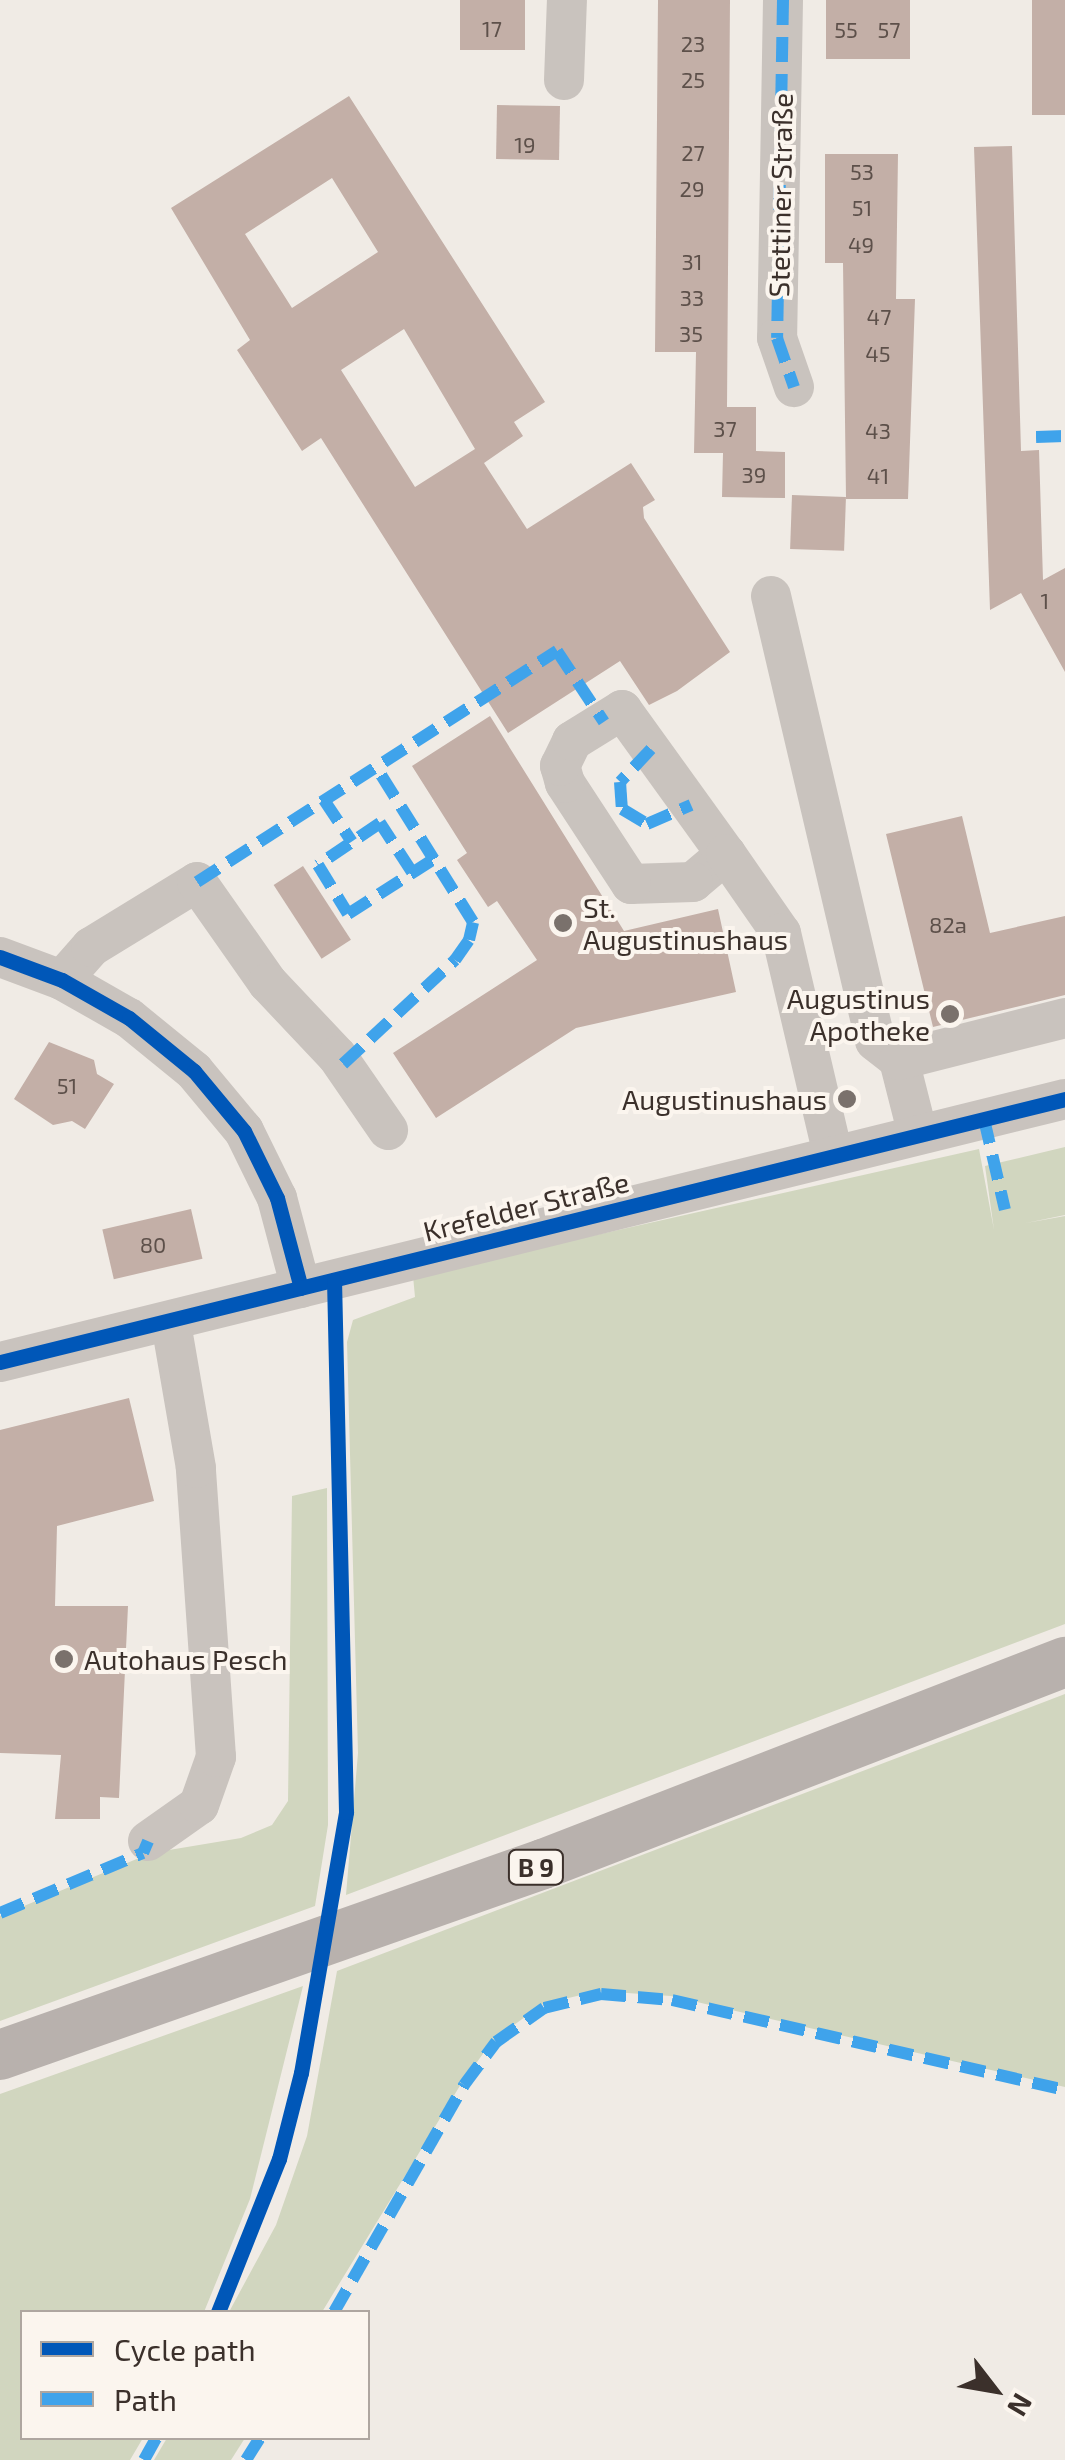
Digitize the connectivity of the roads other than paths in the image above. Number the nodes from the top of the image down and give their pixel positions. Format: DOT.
graph roads {
  1 [pos="566,0"];
  2 [pos="783,0"];
  3 [pos="564,80"];
  4 [pos="794,387"];
  5 [pos="771,596"];
  6 [pos="726,854"];
  7 [pos="0,956"];
  8 [pos="62,980"];
  9 [pos="1065,1018"];
  10 [pos="899,1060"];
  11 [pos="1065,1099"];
  12 [pos="388,1130"];
  13 [pos="918,1135"];
  14 [pos="833,1155"];
  15 [pos="301,1288"];
  16 [pos="170,1323"];
  17 [pos="0,1362"];
  18 [pos="1065,1662"];
  19 [pos="148,1841"];
  20 [pos="0,2055"];
  1 -- 3 [label="street"];
  2 -- 4 [label="street, Stettiner Straße"];
  5 -- 10 [label="street"];
  6 -- 6 [label="street"];
  6 -- 14 [label="street"];
  7 -- 8 [label="street"];
  8 -- 12 [label="street"];
  8 -- 15 [label="street"];
  9 -- 10 [label="street"];
  10 -- 13 [label="street"];
  11 -- 13 [label="street, Krefelder Straße"];
  13 -- 14 [label="street, Krefelder Straße"];
  14 -- 15 [label="street, Krefelder Straße"];
  15 -- 16 [label="street, Krefelder Straße"];
  16 -- 17 [label="street, Krefelder Straße"];
  16 -- 19 [label="street"];
  18 -- 20 [label="main road, B 9"];
}
